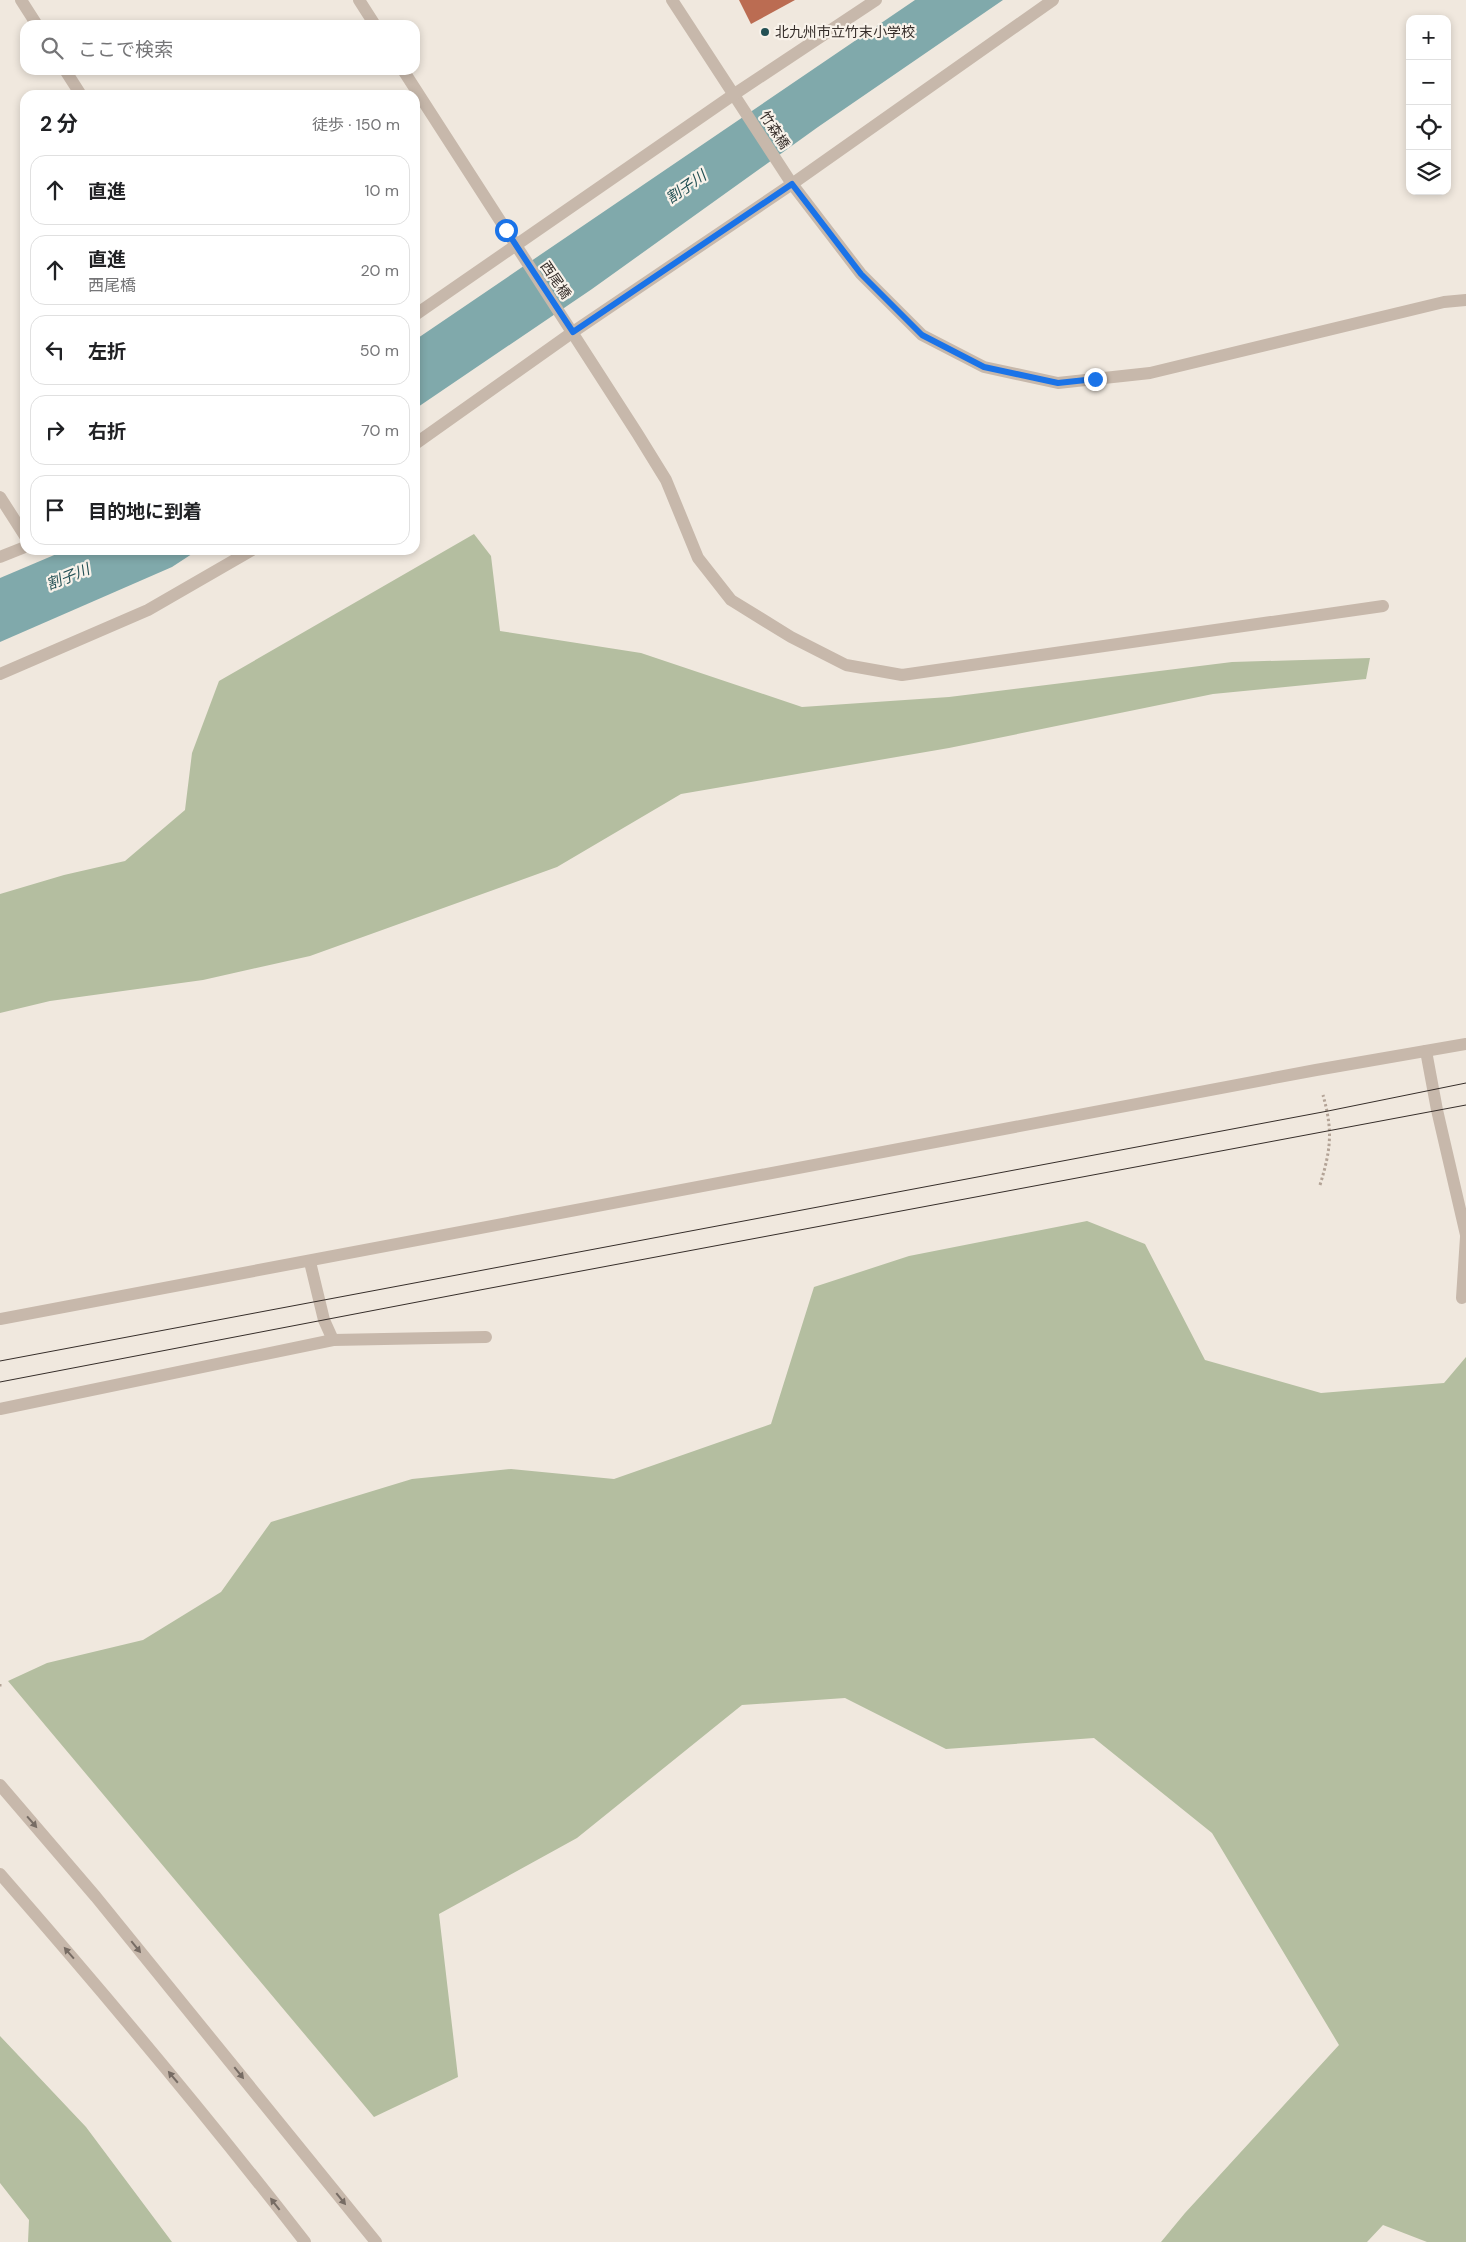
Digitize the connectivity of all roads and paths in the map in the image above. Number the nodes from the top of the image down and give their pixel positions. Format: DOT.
graph roads {
  1 [pos="21,0"];
  2 [pos="359,0"];
  3 [pos="672,0"];
  4 [pos="876,0"];
  5 [pos="1053,0"];
  6 [pos="34,20"];
  7 [pos="372,20"];
  8 [pos="68,75"];
  9 [pos="406,75"];
  10 [pos="78,90"];
  11 [pos="416,90"];
  12 [pos="420,97"];
  13 [pos="737,100"];
  14 [pos="792,184"];
  15 [pos="518,250"];
  16 [pos="1466,300"];
  17 [pos="420,312"];
  18 [pos="570,328"];
  19 [pos="420,440"];
  20 [pos="0,497"];
  21 [pos="20,528"];
  22 [pos="20,549"];
  23 [pos="243,555"];
  24 [pos="0,557"];
  25 [pos="1383,606"];
  26 [pos="0,674"];
  27 [pos="1466,1044"];
  28 [pos="1426,1051"];
  29 [pos="1316,1070"];
  30 [pos="1320,1185"];
  31 [pos="1466,1236"];
  32 [pos="310,1262"];
  33 [pos="1462,1298"];
  34 [pos="0,1319"];
  35 [pos="486,1337"];
  36 [pos="333,1340"];
  37 [pos="0,1409"];
  38 [pos="0,1785"];
  39 [pos="0,1874"];
  40 [pos="305,2242"];
  41 [pos="376,2242"];
  1 -- 6 [label="street"];
  2 -- 7 [label="street"];
  3 -- 13 [label="street, 竹森橋"];
  4 -- 13 [label="street"];
  5 -- 14 [label="street"];
  8 -- 10 [label="street"];
  9 -- 11 [label="street, 西尾橋"];
  12 -- 15 [label="street, 西尾橋"];
  13 -- 14 [label="street, 竹森橋"];
  13 -- 15 [label="street"];
  14 -- 16 [label="street, 竹森橋"];
  14 -- 18 [label="street"];
  15 -- 17 [label="street"];
  15 -- 18 [label="street, 西尾橋"];
  18 -- 19 [label="street"];
  18 -- 25 [label="street, 西尾橋"];
  20 -- 21 [label="street"];
  22 -- 24 [label="street"];
  23 -- 26 [label="street"];
  27 -- 28 [label="street"];
  28 -- 29 [label="street"];
  28 -- 31 [label="street"];
  29 -- 30 [label="path"];
  29 -- 32 [label="street"];
  31 -- 33 [label="street"];
  32 -- 34 [label="street"];
  32 -- 36 [label="street"];
  35 -- 36 [label="street"];
  36 -- 37 [label="street"];
  38 -- 41 [label="street, one-way"];
  40 -- 39 [label="street, one-way"];
}
